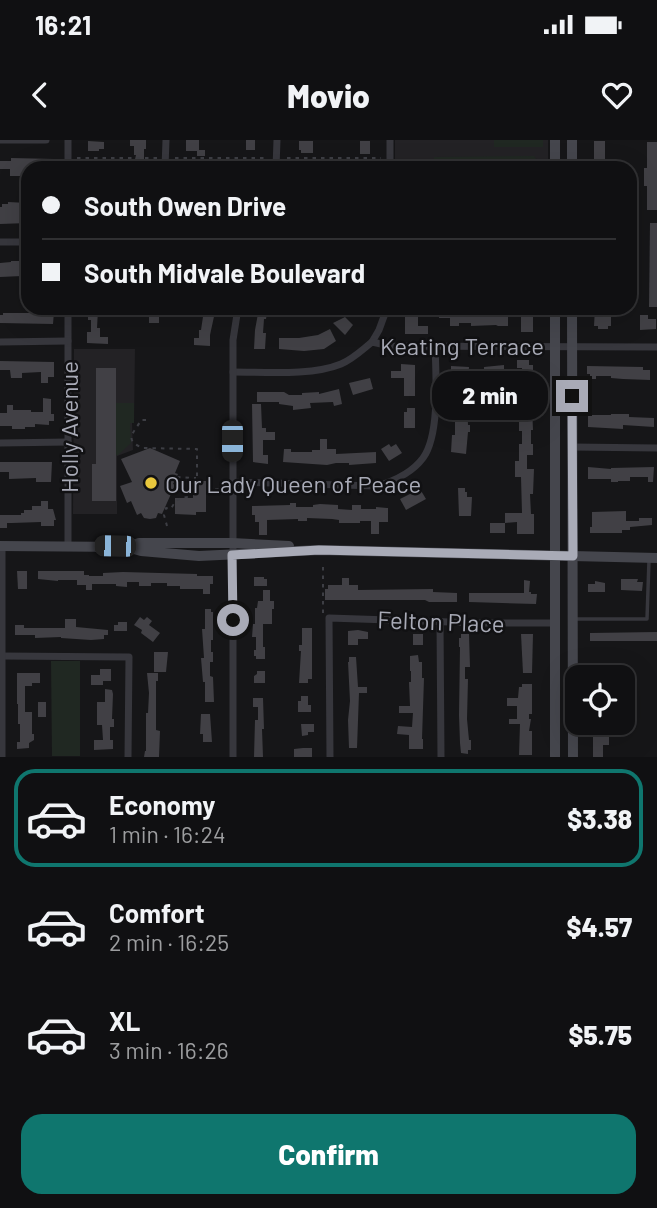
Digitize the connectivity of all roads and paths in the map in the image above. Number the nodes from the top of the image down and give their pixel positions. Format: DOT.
graph roads {
  1 [pos="0,140"];
  2 [pos="46,140"];
  3 [pos="68,140"];
  4 [pos="166,140"];
  5 [pos="277,140"];
  6 [pos="390,140"];
  7 [pos="555,140"];
  8 [pos="572,140"];
  9 [pos="77,158"];
  10 [pos="160,158"];
  11 [pos="175,158"];
  12 [pos="267,158"];
  13 [pos="287,158"];
  14 [pos="381,158"];
  15 [pos="68,161"];
  16 [pos="165,161"];
  17 [pos="276,161"];
  18 [pos="390,161"];
  19 [pos="555,161"];
  20 [pos="572,161"];
  21 [pos="0,242"];
  22 [pos="21,242"];
  23 [pos="68,315"];
  24 [pos="237,315"];
  25 [pos="384,315"];
  26 [pos="555,315"];
  27 [pos="572,315"];
  28 [pos="68,341"];
  29 [pos="0,342"];
  30 [pos="372,342"];
  31 [pos="435,346"];
  32 [pos="555,346"];
  33 [pos="572,346"];
  34 [pos="657,347"];
  35 [pos="233,372"];
  36 [pos="146,420"];
  37 [pos="68,442"];
  38 [pos="0,443"];
  39 [pos="572,447"];
  40 [pos="657,448"];
  41 [pos="177,477"];
  42 [pos="191,478"];
  43 [pos="197,478"];
  44 [pos="233,482"];
  45 [pos="223,489"];
  46 [pos="166,526"];
  47 [pos="1,545"];
  48 [pos="68,545"];
  49 [pos="232,549"];
  50 [pos="555,556"];
  51 [pos="573,556"];
  52 [pos="653,558"];
  53 [pos="323,562"];
  54 [pos="329,618"];
  55 [pos="572,619"];
  56 [pos="440,621"];
  57 [pos="554,623"];
  58 [pos="2,656"];
  59 [pos="2,757"];
  60 [pos="128,757"];
  61 [pos="233,757"];
  62 [pos="330,757"];
  63 [pos="441,757"];
  64 [pos="555,757"];
  65 [pos="573,757"];
  1 -- 2 [label="street"];
  3 -- 15 [label="street"];
  4 -- 16 [label="street"];
  5 -- 17 [label="street"];
  6 -- 18 [label="street"];
  7 -- 19 [label="main road"];
  8 -- 20 [label="main road"];
  9 -- 10 [label="path"];
  11 -- 12 [label="path"];
  13 -- 14 [label="path"];
  21 -- 22 [label="street"];
  23 -- 28 [label="street, Holly Avenue"];
  24 -- 35 [label="street"];
  25 -- 30 [label="street"];
  26 -- 32 [label="main road"];
  27 -- 33 [label="main road"];
  28 -- 29 [label="street"];
  28 -- 37 [label="street, Holly Avenue"];
  30 -- 31 [label="street, Keating Terrace"];
  30 -- 35 [label="street, Keating Terrace"];
  31 -- 32 [label="street, Keating Terrace"];
  31 -- 44 [label="street"];
  32 -- 33 [label="street, Keating Terrace"];
  32 -- 50 [label="main road"];
  33 -- 34 [label="street, Keating Terrace"];
  33 -- 39 [label="main road"];
  35 -- 44 [label="street"];
  36 -- 43 [label="path"];
  37 -- 38 [label="street"];
  37 -- 48 [label="street, Holly Avenue"];
  39 -- 40 [label="street"];
  39 -- 51 [label="main road"];
  41 -- 42 [label="path"];
  42 -- 43 [label="path"];
  42 -- 46 [label="path"];
  43 -- 45 [label="path"];
  44 -- 49 [label="street"];
  47 -- 48 [label="main road"];
  47 -- 58 [label="street"];
  48 -- 49 [label="main road"];
  49 -- 50 [label="main road"];
  49 -- 61 [label="street"];
  50 -- 51 [label="main road"];
  50 -- 57 [label="main road"];
  51 -- 52 [label="main road"];
  51 -- 55 [label="main road"];
  52 -- 55 [label="lane"];
  53 -- 54 [label="path"];
  54 -- 56 [label="street, Felton Place"];
  54 -- 62 [label="street"];
  55 -- 65 [label="main road"];
  56 -- 57 [label="street, Felton Place"];
  56 -- 63 [label="street"];
  57 -- 64 [label="main road"];
  58 -- 59 [label="street"];
  58 -- 60 [label="street"];
}
